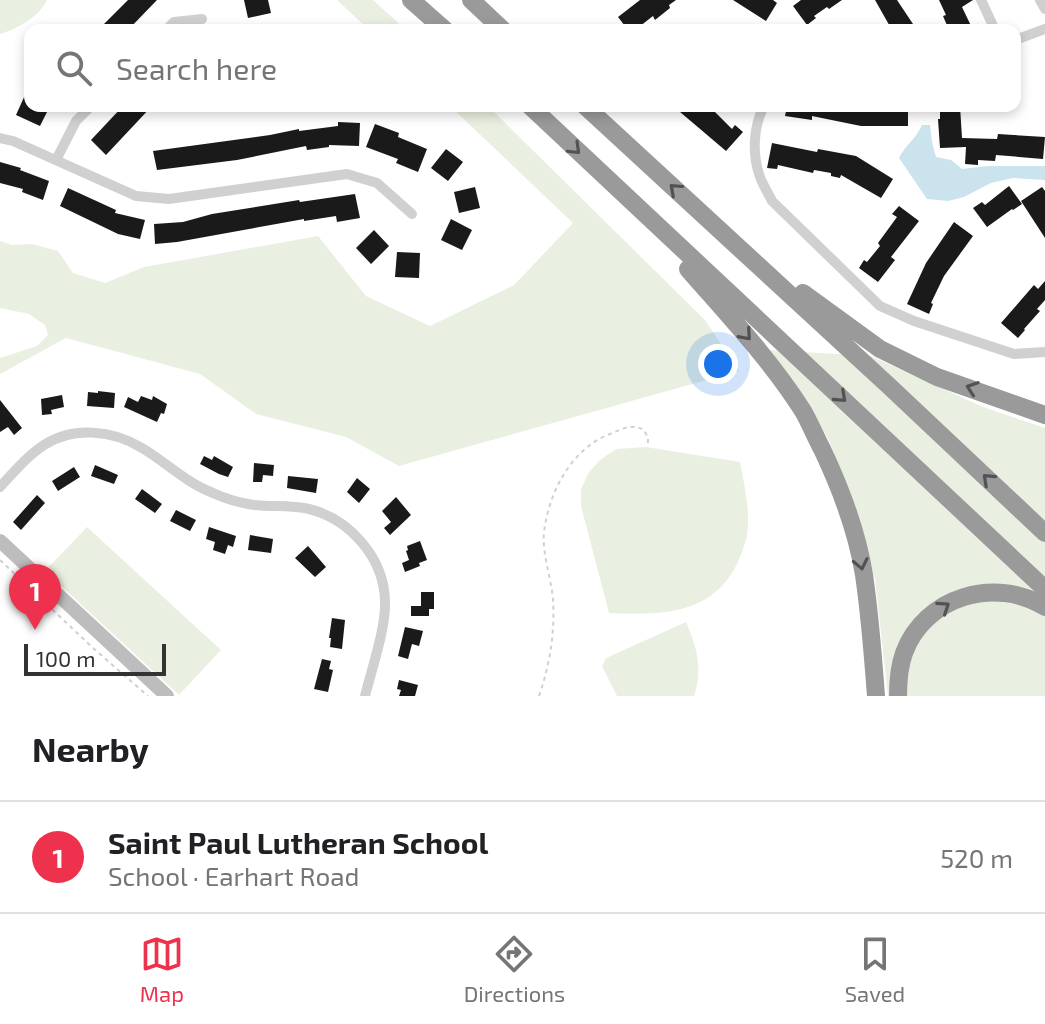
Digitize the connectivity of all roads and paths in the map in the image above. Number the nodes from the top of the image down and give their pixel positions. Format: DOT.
graph roads {
  1 [pos="411,0"];
  2 [pos="471,0"];
  3 [pos="981,0"];
  4 [pos="1040,0"];
  5 [pos="1045,9"];
  6 [pos="202,19"];
  7 [pos="172,24"];
  8 [pos="438,24"];
  9 [pos="497,24"];
  10 [pos="992,24"];
  11 [pos="1045,29"];
  12 [pos="1021,38"];
  13 [pos="85,112"];
  14 [pos="536,112"];
  15 [pos="592,112"];
  16 [pos="762,112"];
  17 [pos="0,138"];
  18 [pos="56,160"];
  19 [pos="620,192"];
  20 [pos="412,214"];
  21 [pos="733,241"];
  22 [pos="1045,352"];
  23 [pos="1045,415"];
  24 [pos="648,446"];
  25 [pos="0,487"];
  26 [pos="1045,533"];
  27 [pos="0,541"];
  28 [pos="0,560"];
  29 [pos="1045,589"];
  30 [pos="1045,607"];
  31 [pos="148,696"];
  32 [pos="167,696"];
  33 [pos="365,696"];
  34 [pos="539,696"];
  35 [pos="876,696"];
  36 [pos="898,696"];
  1 -- 8 [label="highway"];
  2 -- 9 [label="highway"];
  3 -- 10 [label="street"];
  4 -- 5 [label="street"];
  6 -- 7 [label="street"];
  11 -- 12 [label="street"];
  13 -- 18 [label="street"];
  14 -- 19 [label="highway, one-way"];
  21 -- 15 [label="highway, one-way"];
  16 -- 22 [label="street"];
  17 -- 18 [label="street"];
  18 -- 20 [label="street"];
  19 -- 29 [label="highway, one-way"];
  19 -- 35 [label="highway, one-way"];
  23 -- 21 [label="highway, one-way"];
  26 -- 21 [label="highway, one-way"];
  24 -- 34 [label="path"];
  25 -- 33 [label="street"];
  27 -- 32 [label="street"];
  28 -- 31 [label="path"];
  36 -- 30 [label="highway, one-way"];
}
